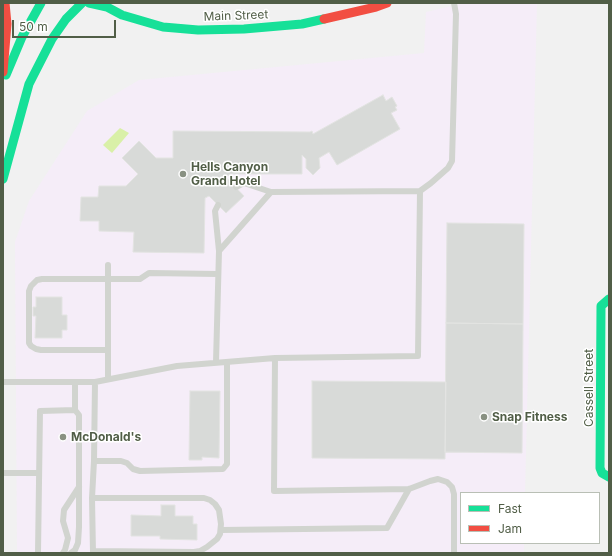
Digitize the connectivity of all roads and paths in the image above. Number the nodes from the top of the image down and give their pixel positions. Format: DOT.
graph roads {
  1 [pos="5,3"];
  2 [pos="42,3"];
  3 [pos="82,3"];
  4 [pos="89,3"];
  5 [pos="387,3"];
  6 [pos="454,3"];
  7 [pos="3,72"];
  8 [pos="3,82"];
  9 [pos="3,179"];
  10 [pos="236,187"];
  11 [pos="420,191"];
  12 [pos="271,192"];
  13 [pos="218,205"];
  14 [pos="218,251"];
  15 [pos="108,265"];
  16 [pos="218,274"];
  17 [pos="108,278"];
  18 [pos="609,299"];
  19 [pos="108,350"];
  20 [pos="275,358"];
  21 [pos="216,362"];
  22 [pos="227,362"];
  23 [pos="108,378"];
  24 [pos="3,382"];
  25 [pos="95,382"];
  26 [pos="75,383"];
  27 [pos="75,410"];
  28 [pos="94,461"];
  29 [pos="3,474"];
  30 [pos="39,474"];
  31 [pos="609,476"];
  32 [pos="79,486"];
  33 [pos="409,489"];
  34 [pos="92,498"];
  35 [pos="221,530"];
  36 [pos="93,552"];
  37 [pos="38,553"];
  38 [pos="62,553"];
  39 [pos="71,553"];
  40 [pos="454,553"];
  1 -- 7 [label="main road"];
  2 -- 8 [label="main road"];
  3 -- 9 [label="main road"];
  4 -- 5 [label="main road, Main Street"];
  6 -- 11 [label="lane"];
  10 -- 12 [label="lane"];
  11 -- 12 [label="lane"];
  11 -- 20 [label="lane"];
  12 -- 14 [label="lane"];
  13 -- 14 [label="lane"];
  14 -- 16 [label="lane"];
  15 -- 17 [label="lane"];
  16 -- 17 [label="lane"];
  16 -- 21 [label="lane"];
  17 -- 19 [label="lane"];
  17 -- 19 [label="lane"];
  18 -- 31 [label="main road, Cassell Street"];
  19 -- 23 [label="lane"];
  20 -- 22 [label="lane"];
  20 -- 33 [label="lane"];
  21 -- 22 [label="lane"];
  21 -- 23 [label="lane"];
  22 -- 28 [label="lane"];
  23 -- 25 [label="lane"];
  24 -- 26 [label="lane"];
  25 -- 26 [label="lane"];
  25 -- 28 [label="lane"];
  26 -- 27 [label="lane"];
  27 -- 30 [label="lane"];
  27 -- 32 [label="lane"];
  28 -- 34 [label="lane"];
  29 -- 30 [label="lane"];
  30 -- 37 [label="lane"];
  32 -- 38 [label="lane"];
  32 -- 39 [label="lane"];
  33 -- 35 [label="lane"];
  33 -- 40 [label="lane"];
  34 -- 35 [label="lane"];
  34 -- 36 [label="lane"];
  35 -- 36 [label="lane"];
}
